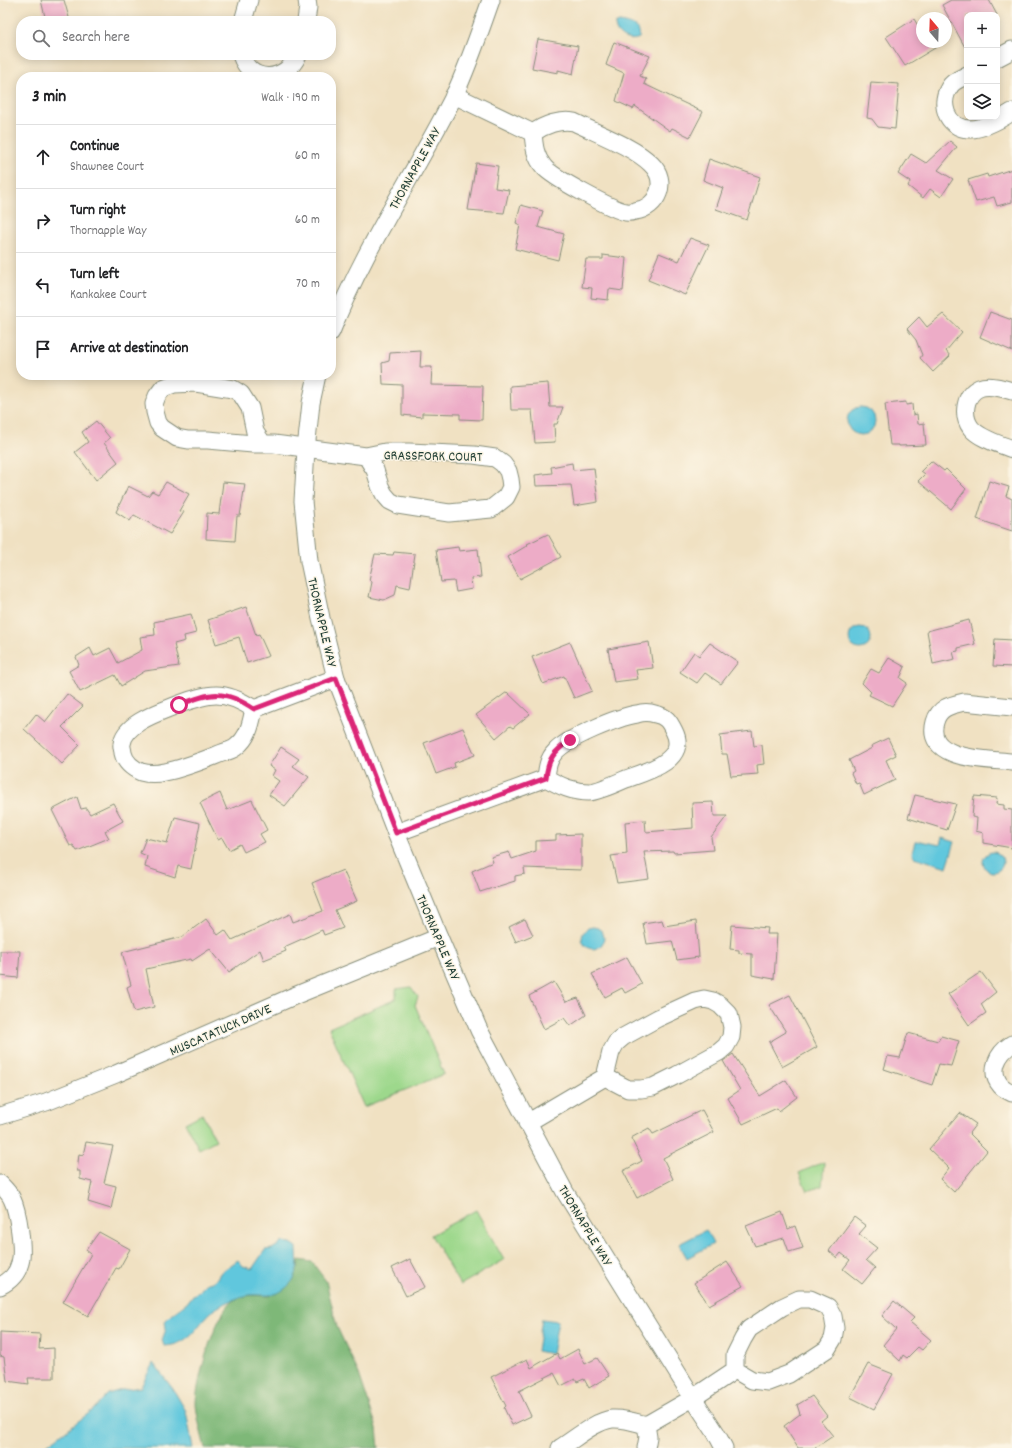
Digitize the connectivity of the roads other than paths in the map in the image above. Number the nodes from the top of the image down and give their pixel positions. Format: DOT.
graph roads {
  1 [pos="249,0"];
  2 [pos="307,0"];
  3 [pos="491,0"];
  4 [pos="244,16"];
  5 [pos="307,16"];
  6 [pos="1012,50"];
  7 [pos="1000,56"];
  8 [pos="244,60"];
  9 [pos="295,60"];
  10 [pos="254,72"];
  11 [pos="283,72"];
  12 [pos="964,77"];
  13 [pos="454,95"];
  14 [pos="1012,112"];
  15 [pos="533,133"];
  16 [pos="336,320"];
  17 [pos="316,380"];
  18 [pos="1012,391"];
  19 [pos="263,444"];
  20 [pos="306,449"];
  21 [pos="1012,449"];
  22 [pos="366,456"];
  23 [pos="336,678"];
  24 [pos="1012,706"];
  25 [pos="254,709"];
  26 [pos="1012,762"];
  27 [pos="546,778"];
  28 [pos="396,833"];
  29 [pos="439,937"];
  30 [pos="1012,1044"];
  31 [pos="605,1077"];
  32 [pos="1012,1093"];
  33 [pos="0,1116"];
  34 [pos="527,1123"];
  35 [pos="0,1184"];
  36 [pos="0,1286"];
  37 [pos="734,1370"];
  38 [pos="693,1398"];
  39 [pos="646,1425"];
  40 [pos="560,1448"];
  41 [pos="646,1448"];
  42 [pos="724,1448"];
  1 -- 4 [label="street"];
  2 -- 5 [label="street"];
  3 -- 13 [label="street, THORNAPPLE WAY"];
  6 -- 7 [label="street"];
  8 -- 10 [label="street"];
  9 -- 11 [label="street"];
  12 -- 14 [label="street"];
  13 -- 15 [label="street"];
  13 -- 16 [label="street, THORNAPPLE WAY"];
  15 -- 15 [label="street"];
  17 -- 20 [label="street, THORNAPPLE WAY"];
  18 -- 21 [label="street"];
  19 -- 19 [label="street, GRASSFORK COURT"];
  19 -- 20 [label="street, GRASSFORK COURT"];
  20 -- 22 [label="street, GRASSFORK COURT"];
  20 -- 23 [label="street, THORNAPPLE WAY"];
  22 -- 22 [label="street, GRASSFORK COURT"];
  23 -- 25 [label="street"];
  23 -- 28 [label="street, THORNAPPLE WAY"];
  24 -- 26 [label="street"];
  25 -- 25 [label="street"];
  27 -- 27 [label="street"];
  27 -- 28 [label="street"];
  28 -- 29 [label="street, THORNAPPLE WAY"];
  29 -- 33 [label="street, MUSCATATUCK DRIVE"];
  29 -- 34 [label="street, THORNAPPLE WAY"];
  30 -- 32 [label="street"];
  31 -- 31 [label="street"];
  31 -- 34 [label="street"];
  34 -- 38 [label="street, THORNAPPLE WAY"];
  35 -- 36 [label="street"];
  37 -- 37 [label="street"];
  37 -- 38 [label="street"];
  38 -- 39 [label="street"];
  38 -- 42 [label="street, THORNAPPLE WAY"];
  39 -- 40 [label="street"];
  39 -- 41 [label="street"];
}
